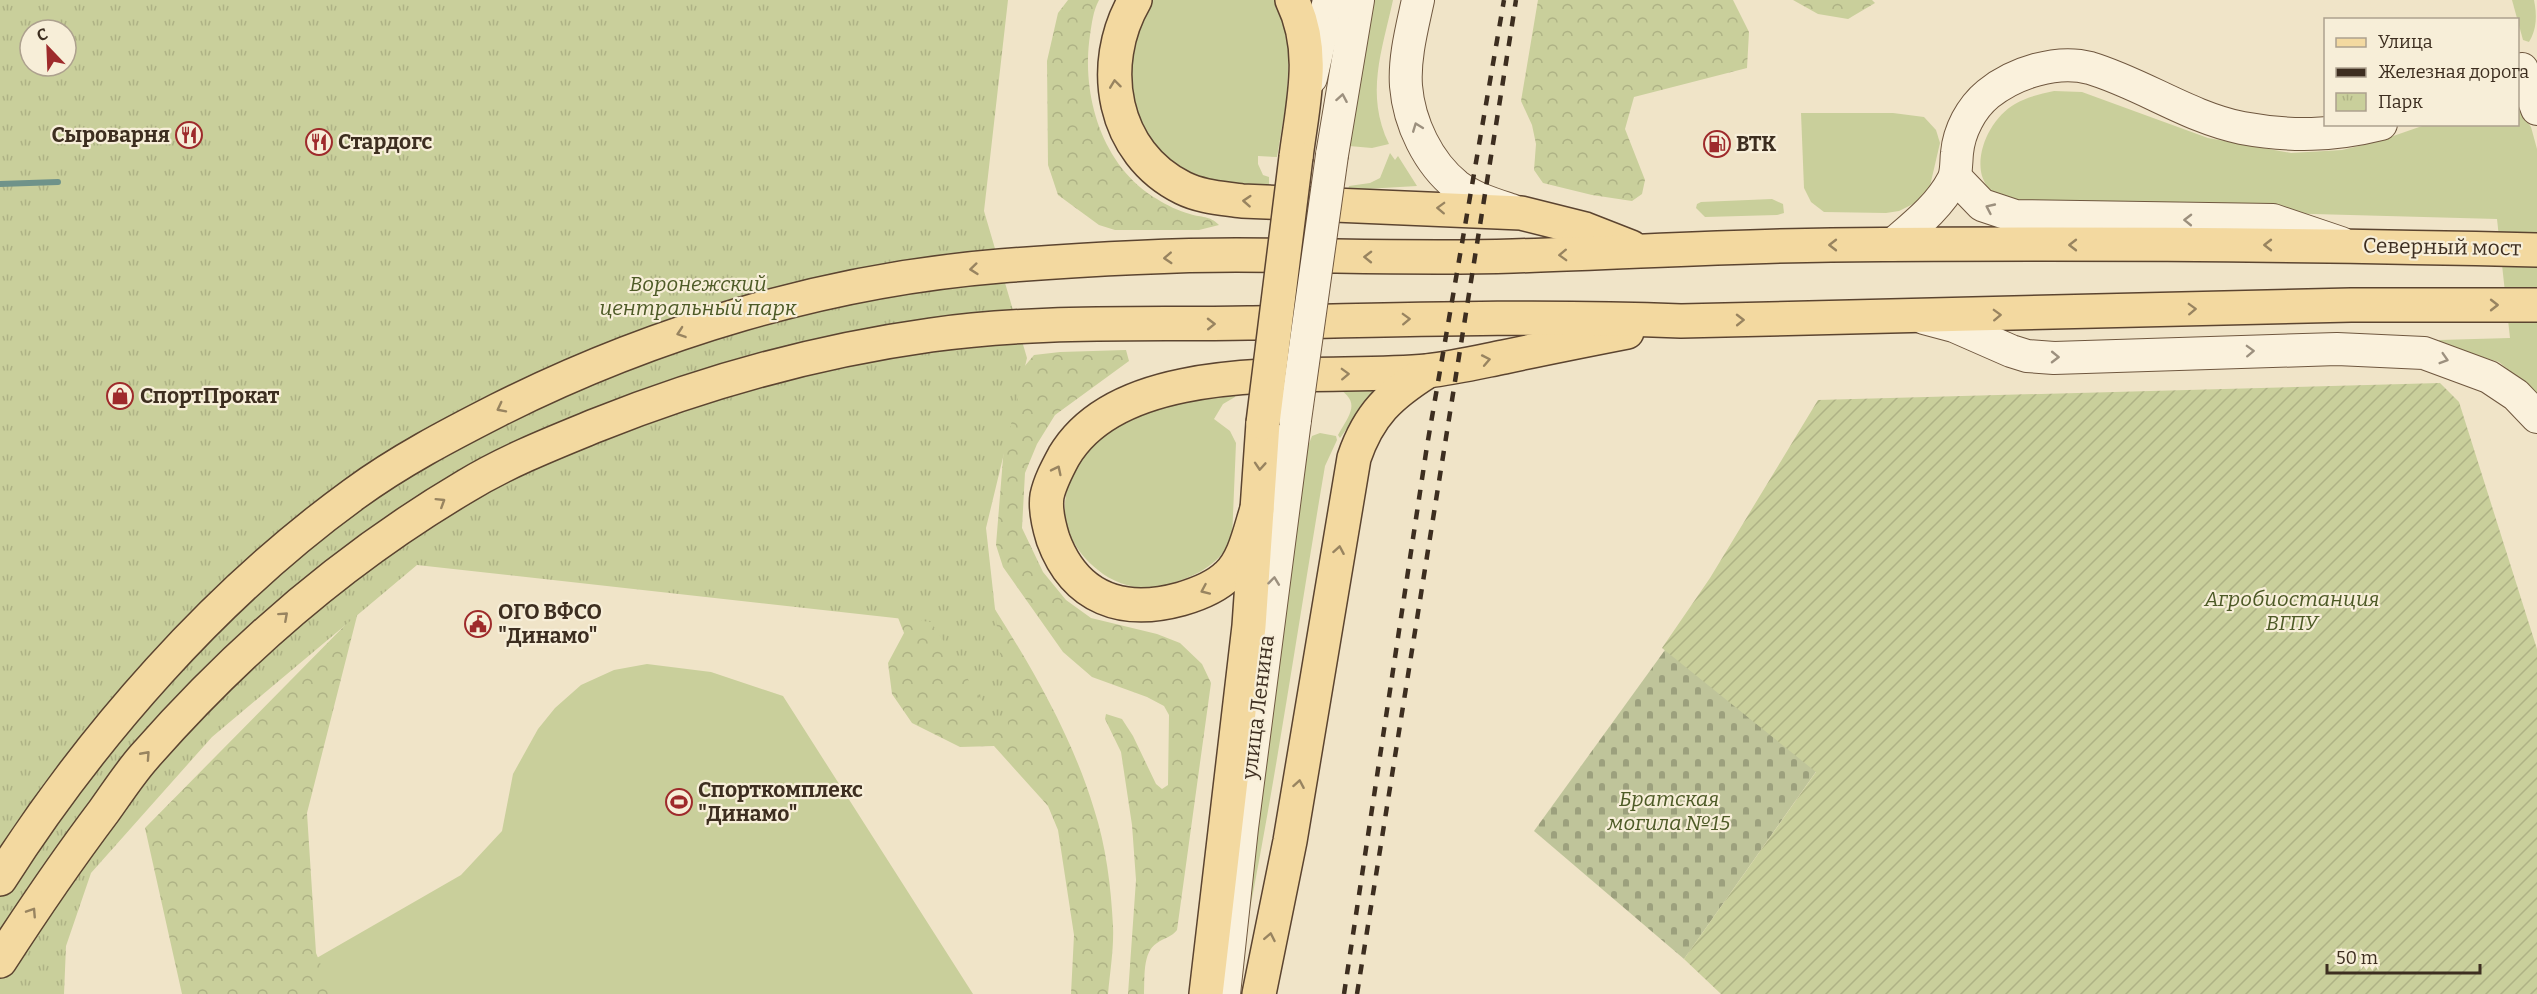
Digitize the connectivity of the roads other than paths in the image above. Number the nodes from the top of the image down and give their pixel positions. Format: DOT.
graph roads {
  1 [pos="1135,0"];
  2 [pos="1292,0"];
  3 [pos="1329,0"];
  4 [pos="1358,0"];
  5 [pos="1418,0"];
  6 [pos="2526,68"];
  7 [pos="2537,109"];
  8 [pos="1300,123"];
  9 [pos="2373,126"];
  10 [pos="1955,177"];
  11 [pos="1521,213"];
  12 [pos="1892,245"];
  13 [pos="2348,245"];
  14 [pos="2537,249"];
  15 [pos="1642,253"];
  16 [pos="2537,305"];
  17 [pos="1920,317"];
  18 [pos="1681,321"];
  19 [pos="1428,371"];
  20 [pos="2537,417"];
  21 [pos="1279,422"];
  22 [pos="1257,508"];
  23 [pos="0,879"];
  24 [pos="0,961"];
  25 [pos="1206,994"];
  26 [pos="1224,994"];
  27 [pos="1259,994"];
  11 -- 1 [label="main road, one-way"];
  2 -- 8 [label="main road"];
  3 -- 8 [label="main road"];
  21 -- 4 [label="main road, one-way, bridge"];
  11 -- 5 [label="main road, one-way"];
  6 -- 7 [label="main road"];
  8 -- 21 [label="main road, bridge"];
  9 -- 10 [label="main road"];
  10 -- 12 [label="main road"];
  13 -- 10 [label="main road, one-way"];
  11 -- 15 [label="main road"];
  13 -- 12 [label="main road, Северный мост, one-way"];
  12 -- 15 [label="main road, Северный мост, one-way"];
  13 -- 14 [label="main road, Северный мост"];
  15 -- 23 [label="main road, Северный мост, one-way"];
  17 -- 16 [label="main road, one-way"];
  18 -- 17 [label="main road, one-way"];
  17 -- 20 [label="main road, one-way"];
  19 -- 18 [label="main road, one-way"];
  24 -- 18 [label="main road, one-way"];
  22 -- 19 [label="main road, one-way"];
  27 -- 19 [label="main road, one-way"];
  21 -- 22 [label="main road, улица Ленина, one-way"];
  26 -- 21 [label="main road, улица Ленина, one-way"];
  22 -- 25 [label="main road, улица Ленина"];
}
